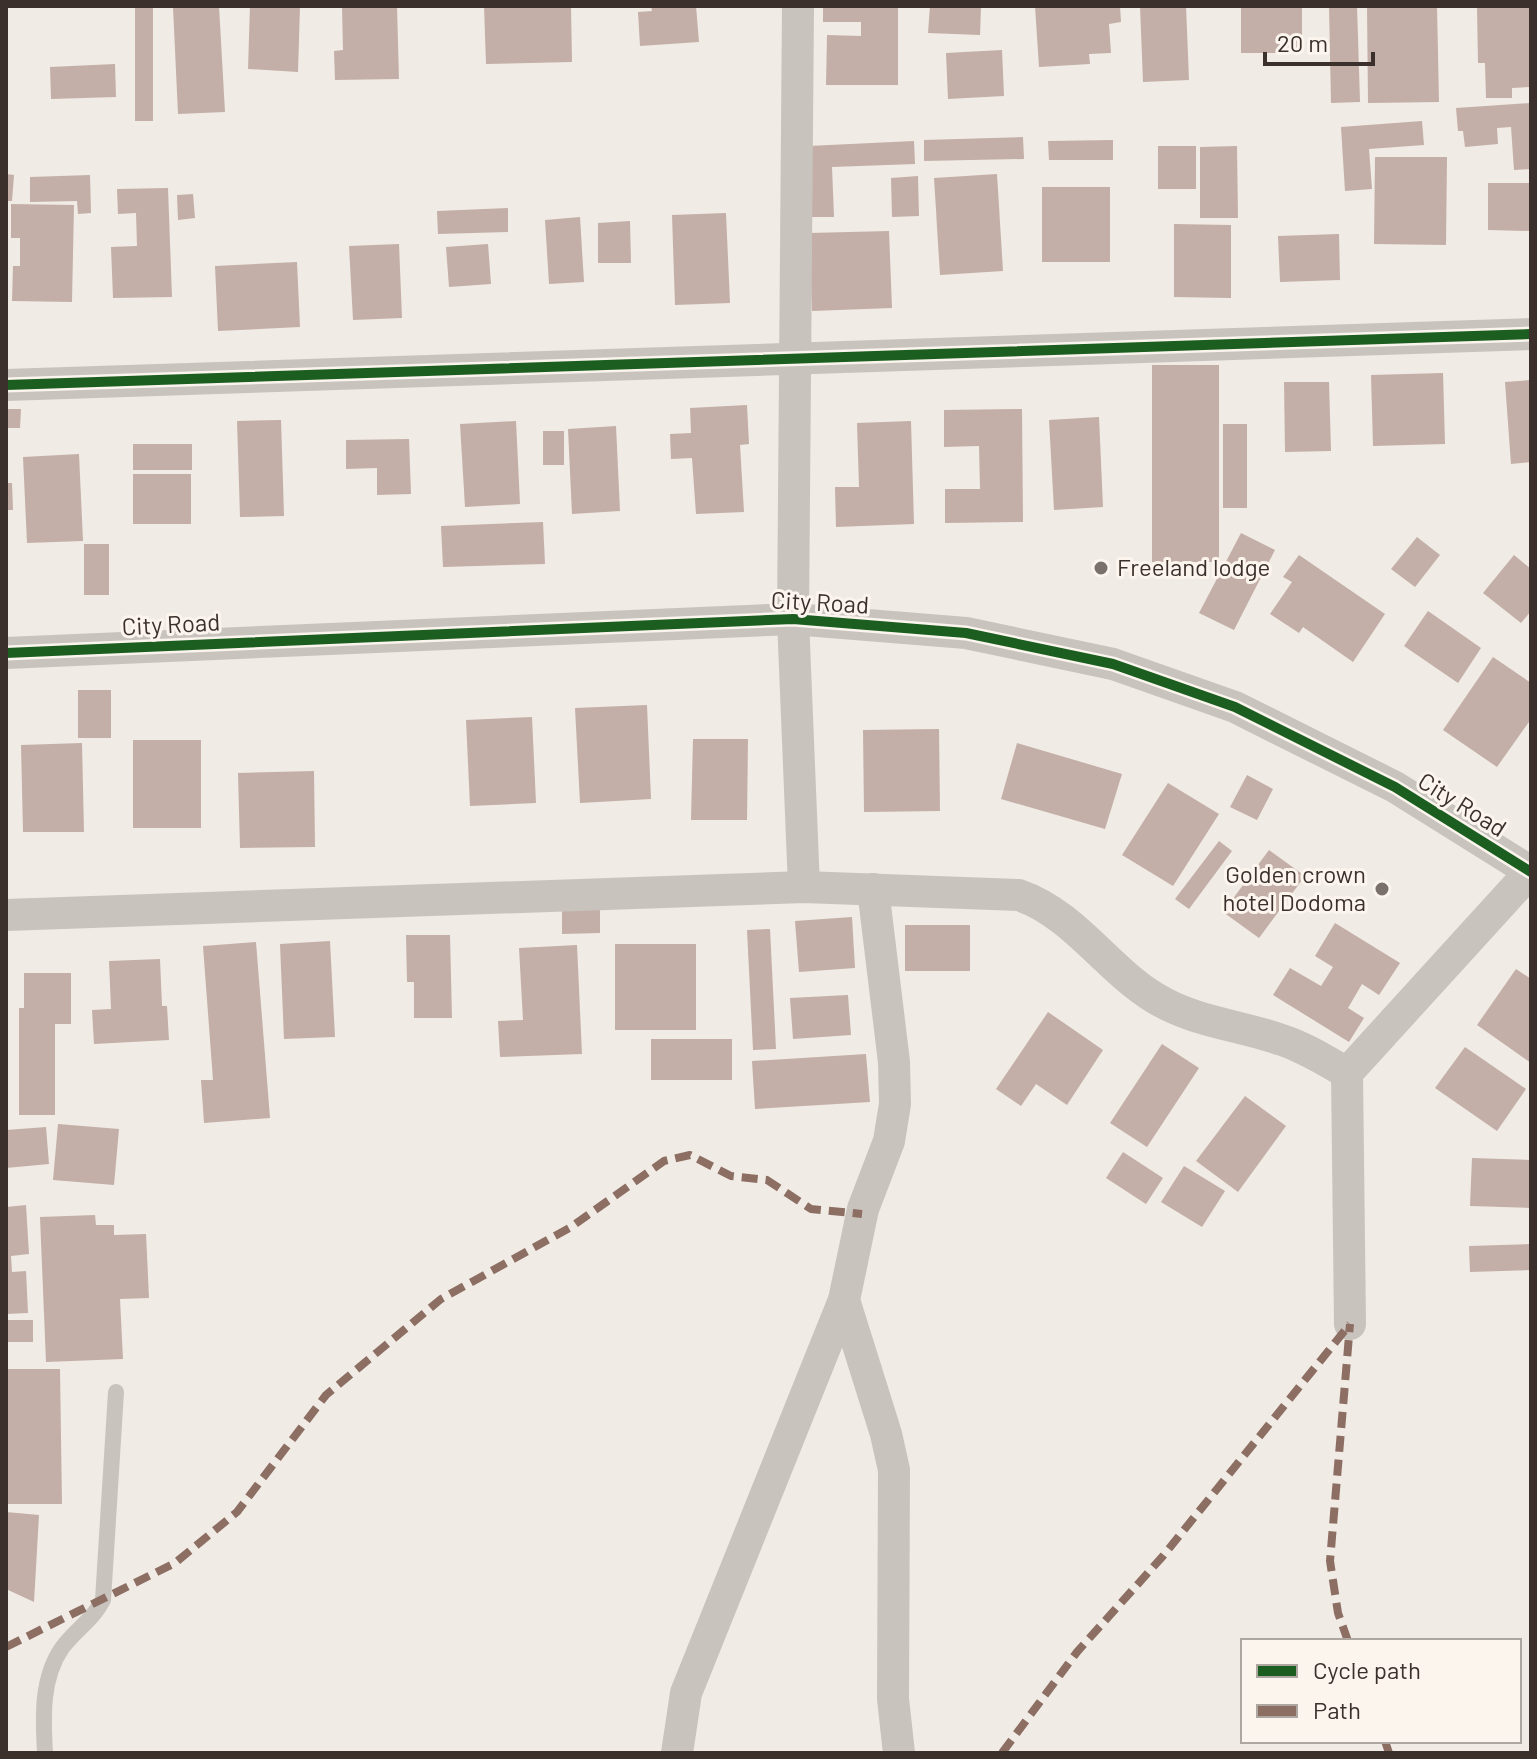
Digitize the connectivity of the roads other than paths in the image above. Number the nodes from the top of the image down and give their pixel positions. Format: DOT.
graph roads {
  1 [pos="798,6"];
  2 [pos="1531,334"];
  3 [pos="795,357"];
  4 [pos="6,385"];
  5 [pos="793,619"];
  6 [pos="6,653"];
  7 [pos="1531,872"];
  8 [pos="804,887"];
  9 [pos="873,889"];
  10 [pos="6,915"];
  11 [pos="1347,1073"];
  12 [pos="844,1300"];
  13 [pos="1350,1324"];
  14 [pos="116,1392"];
  15 [pos="45,1753"];
  16 [pos="677,1753"];
  17 [pos="899,1753"];
  1 -- 3 [label="street"];
  2 -- 3 [label="street"];
  3 -- 4 [label="street"];
  3 -- 5 [label="street"];
  5 -- 6 [label="street, City Road"];
  5 -- 7 [label="street, City Road"];
  5 -- 8 [label="street"];
  7 -- 11 [label="street"];
  8 -- 9 [label="street"];
  8 -- 10 [label="street"];
  9 -- 11 [label="street"];
  9 -- 12 [label="street"];
  11 -- 13 [label="street"];
  12 -- 16 [label="street"];
  12 -- 17 [label="street"];
  14 -- 15 [label="lane"];
}
